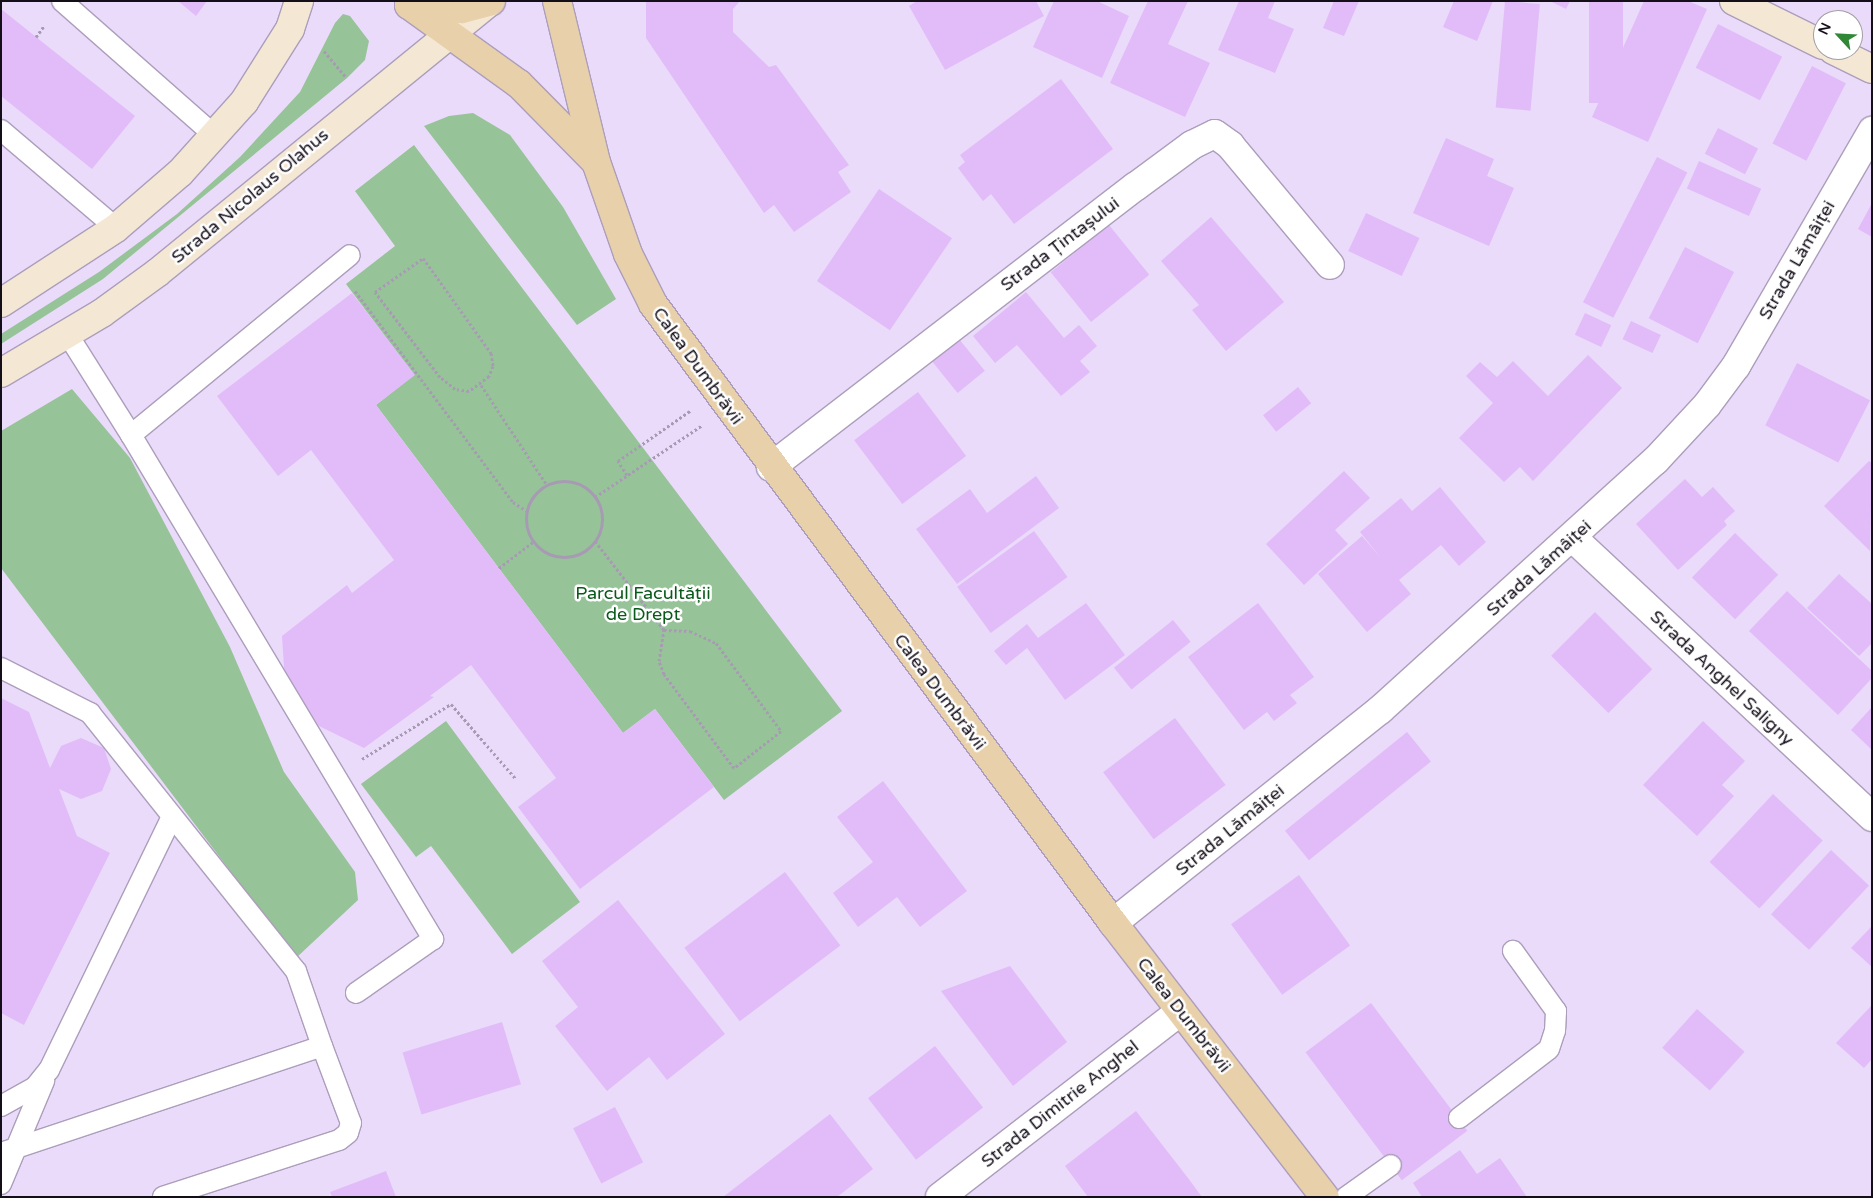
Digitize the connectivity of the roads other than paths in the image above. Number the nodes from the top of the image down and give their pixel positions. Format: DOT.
graph roads {
  1 [pos="62,1"];
  2 [pos="299,1"];
  3 [pos="557,1"];
  4 [pos="1734,1"];
  5 [pos="490,2"];
  6 [pos="403,3"];
  7 [pos="448,34"];
  8 [pos="1813,40"];
  9 [pos="1854,60"];
  10 [pos="1872,69"];
  11 [pos="1,130"];
  12 [pos="1872,131"];
  13 [pos="215,136"];
  14 [pos="596,162"];
  15 [pos="116,228"];
  16 [pos="343,261"];
  17 [pos="1330,265"];
  18 [pos="1,303"];
  19 [pos="68,335"];
  20 [pos="1,373"];
  21 [pos="131,434"];
  22 [pos="771,467"];
  23 [pos="1573,538"];
  24 [pos="1,668"];
  25 [pos="172,817"];
  26 [pos="1872,817"];
  27 [pos="1113,923"];
  28 [pos="1512,952"];
  29 [pos="356,993"];
  30 [pos="1181,1011"];
  31 [pos="322,1046"];
  32 [pos="49,1070"];
  33 [pos="1,1106"];
  34 [pos="1459,1118"];
  35 [pos="8,1150"];
  36 [pos="1391,1165"];
  37 [pos="1,1184"];
  38 [pos="163,1197"];
  39 [pos="940,1197"];
  40 [pos="1325,1197"];
  41 [pos="1346,1197"];
  1 -- 13 [label="lane"];
  2 -- 13 [label="main road"];
  3 -- 14 [label="main road, Calea Dumbrăvii"];
  4 -- 8 [label="main road"];
  5 -- 6 [label="main road"];
  5 -- 7 [label="main road, Strada Nicolaus Olahus"];
  6 -- 7 [label="main road, Calea Dumbrăvii"];
  7 -- 14 [label="main road, Calea Dumbrăvii"];
  7 -- 19 [label="main road, Strada Nicolaus Olahus"];
  9 -- 10 [label="main road"];
  11 -- 15 [label="lane"];
  12 -- 23 [label="street, Strada Lămâiței"];
  13 -- 15 [label="main road"];
  14 -- 22 [label="main road, Calea Dumbrăvii"];
  15 -- 18 [label="main road"];
  16 -- 21 [label="lane"];
  17 -- 22 [label="street, Strada Țintașului"];
  19 -- 20 [label="main road, Strada Nicolaus Olahus"];
  19 -- 21 [label="lane"];
  21 -- 29 [label="lane"];
  22 -- 27 [label="main road, Calea Dumbrăvii"];
  23 -- 26 [label="street, Strada Anghel Saligny"];
  23 -- 27 [label="street, Strada Lămâiței"];
  24 -- 25 [label="lane"];
  25 -- 31 [label="lane"];
  25 -- 32 [label="lane"];
  27 -- 30 [label="main road, Calea Dumbrăvii"];
  28 -- 34 [label="lane"];
  30 -- 39 [label="street, Strada Dimitrie Anghel"];
  30 -- 40 [label="main road, Calea Dumbrăvii"];
  31 -- 35 [label="lane"];
  31 -- 38 [label="lane"];
  32 -- 33 [label="lane"];
  32 -- 35 [label="lane"];
  35 -- 37 [label="lane"];
  36 -- 41 [label="lane"];
}
